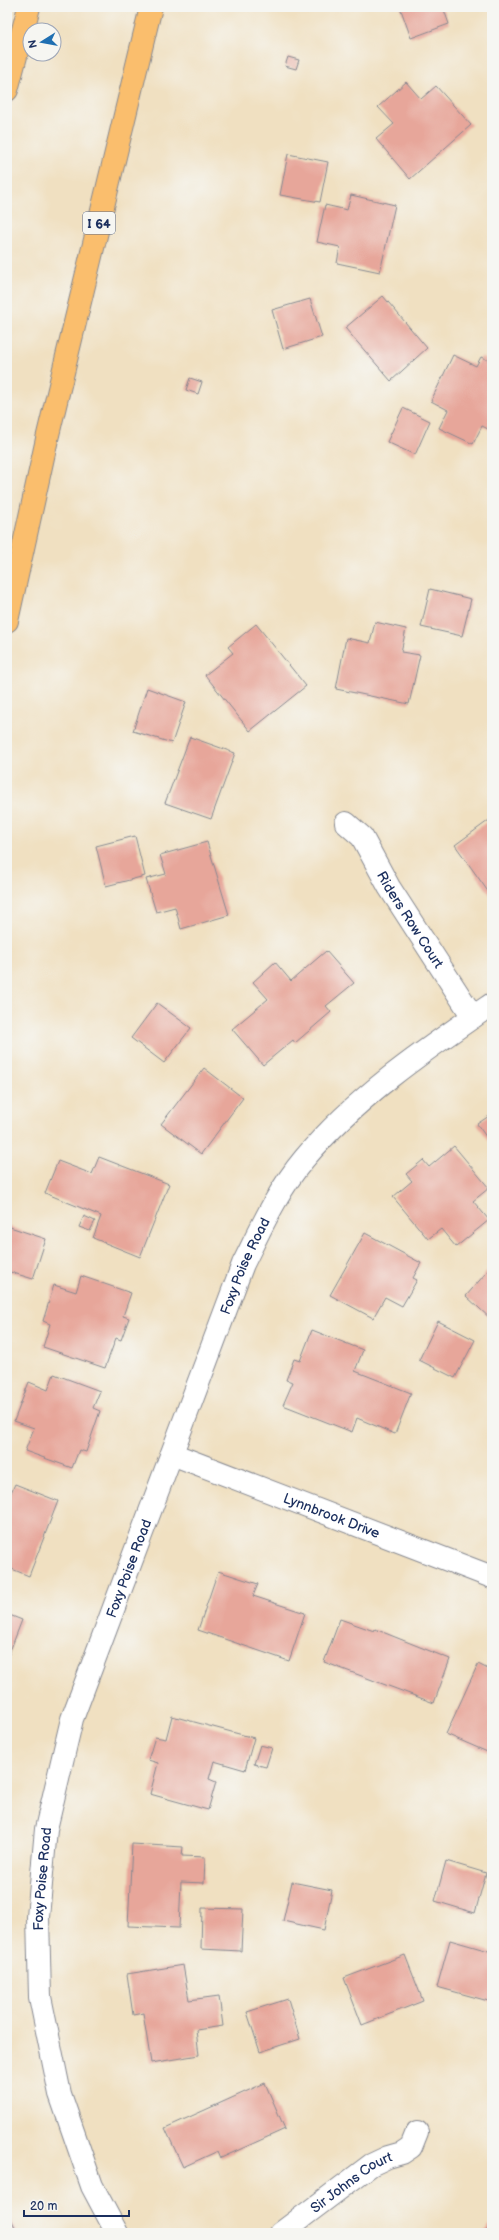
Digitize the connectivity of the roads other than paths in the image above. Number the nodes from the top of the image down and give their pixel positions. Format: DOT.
graph roads {
  1 [pos="29,7"];
  2 [pos="151,7"];
  3 [pos="7,90"];
  4 [pos="47,439"];
  5 [pos="7,582"];
  6 [pos="7,621"];
  7 [pos="346,823"];
  8 [pos="492,1004"];
  9 [pos="473,1017"];
  10 [pos="172,1454"];
  11 [pos="492,1577"];
  12 [pos="417,2132"];
  13 [pos="116,2233"];
  14 [pos="281,2233"];
  1 -- 3 [label="highway"];
  2 -- 4 [label="highway, I 64"];
  4 -- 5 [label="highway, I 64"];
  4 -- 6 [label="highway"];
  7 -- 9 [label="street, Riders Row Court"];
  8 -- 9 [label="street, Foxy Poise Road"];
  9 -- 10 [label="street, Foxy Poise Road"];
  10 -- 11 [label="street, Lynnbrook Drive"];
  10 -- 13 [label="street, Foxy Poise Road"];
  12 -- 14 [label="street, Sir Johns Court"];
}
